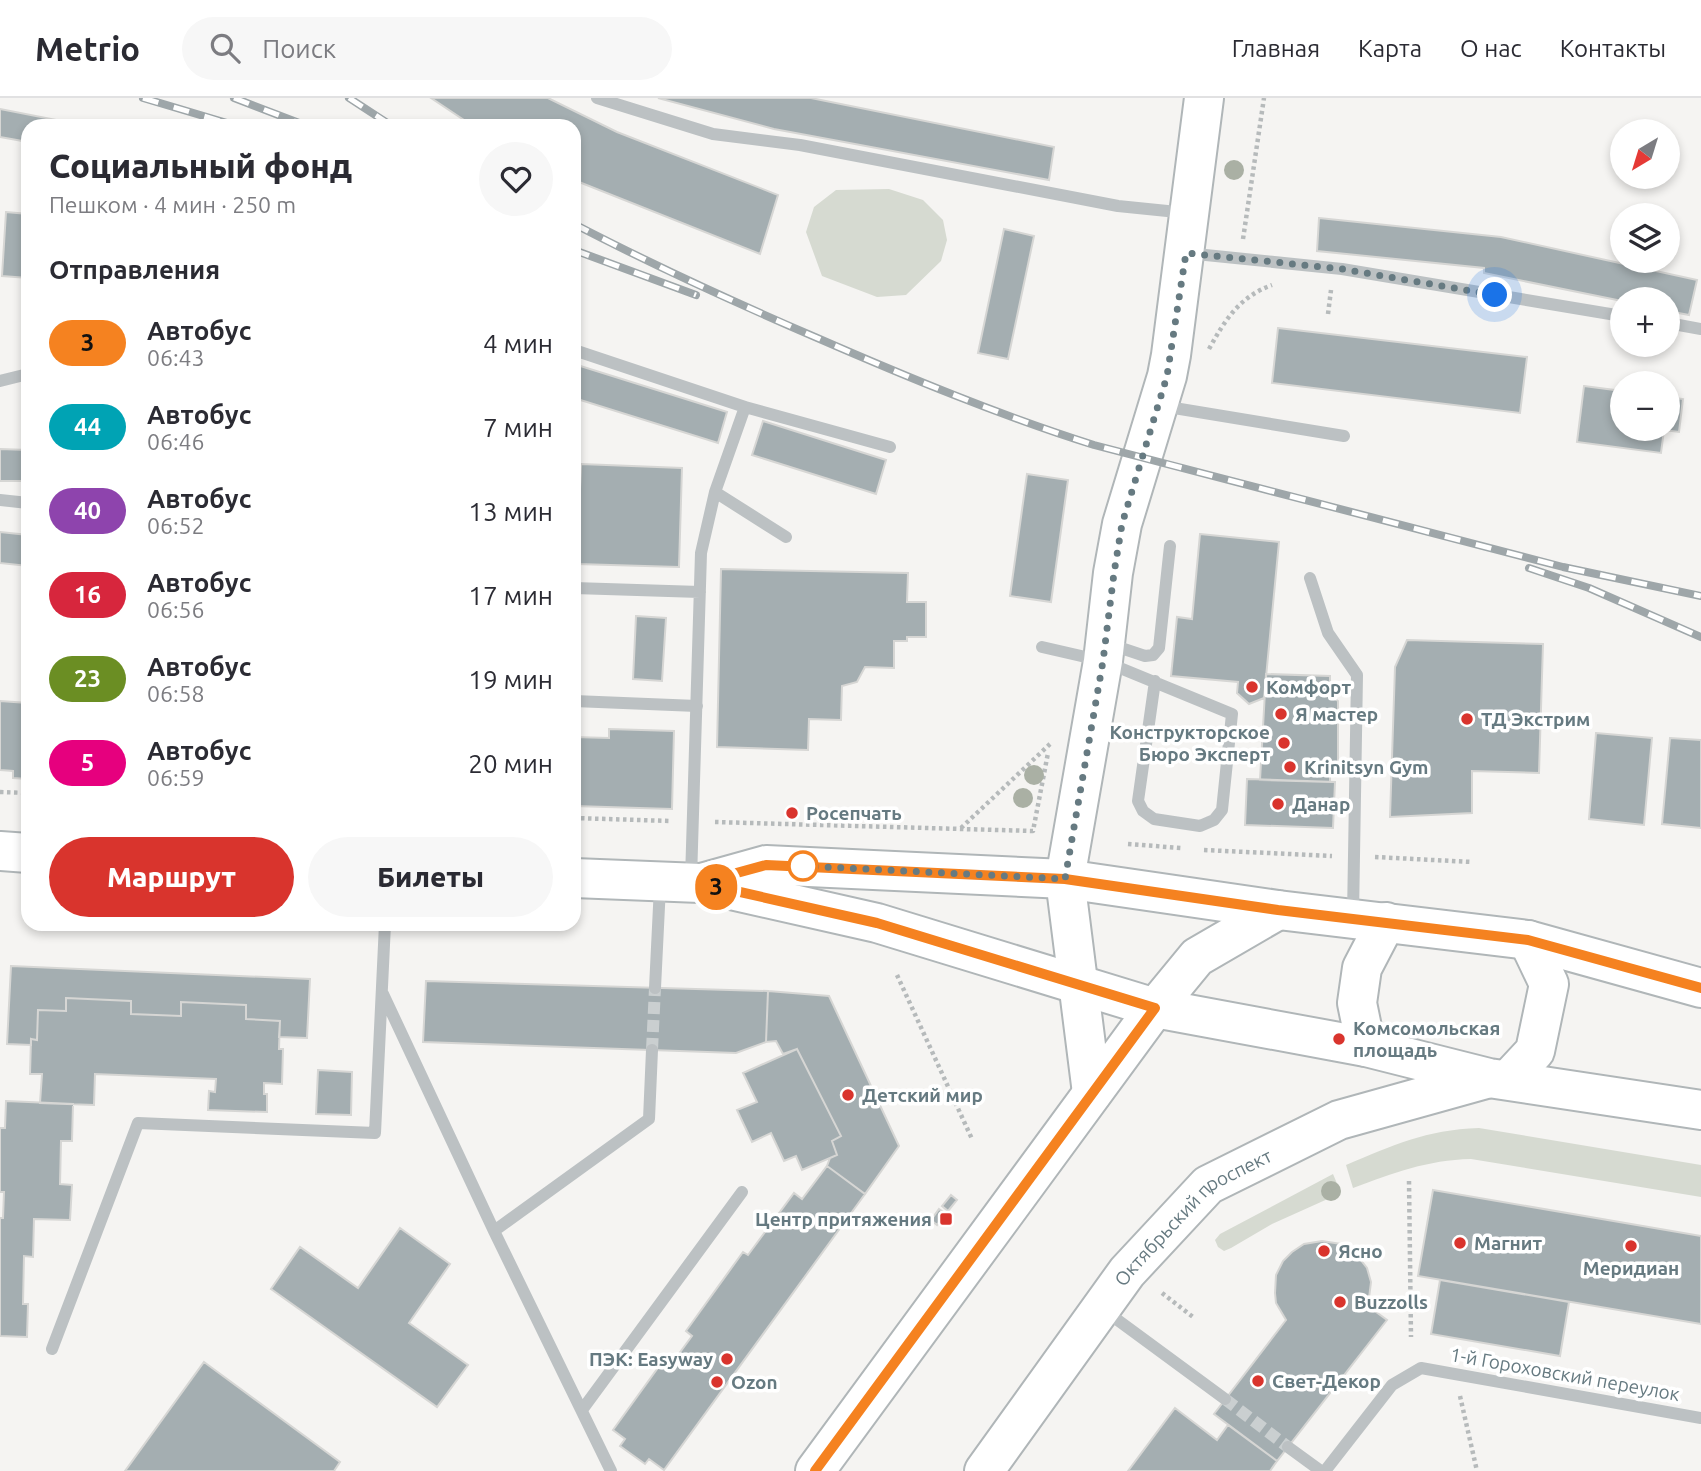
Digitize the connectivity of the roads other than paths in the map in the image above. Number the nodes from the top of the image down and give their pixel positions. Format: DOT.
graph roads {
  1 [pos="597,98"];
  2 [pos="1204,98"];
  3 [pos="1190,214"];
  4 [pos="1186,253"];
  5 [pos="1610,314"];
  6 [pos="1680,325"];
  7 [pos="1701,329"];
  8 [pos="581,352"];
  9 [pos="21,375"];
  10 [pos="0,381"];
  11 [pos="1158,406"];
  12 [pos="745,407"];
  13 [pos="1344,436"];
  14 [pos="890,447"];
  15 [pos="715,492"];
  16 [pos="0,500"];
  17 [pos="21,502"];
  18 [pos="786,537"];
  19 [pos="1170,546"];
  20 [pos="1310,578"];
  21 [pos="581,588"];
  22 [pos="700,592"];
  23 [pos="1042,648"];
  24 [pos="1104,652"];
  25 [pos="1155,681"];
  26 [pos="581,701"];
  27 [pos="697,706"];
  28 [pos="0,851"];
  29 [pos="21,852"];
  30 [pos="581,878"];
  31 [pos="1065,879"];
  32 [pos="684,883"];
  33 [pos="1278,910"];
  34 [pos="1369,920"];
  35 [pos="385,931"];
  36 [pos="1528,940"];
  37 [pos="1079,984"];
  38 [pos="655,988"];
  39 [pos="1701,988"];
  40 [pos="382,991"];
  41 [pos="1155,1008"];
  42 [pos="1366,1047"];
  43 [pos="652,1050"];
  44 [pos="1498,1079"];
  45 [pos="1093,1093"];
  46 [pos="1701,1110"];
  47 [pos="742,1192"];
  48 [pos="494,1231"];
  49 [pos="1101,1308"];
  50 [pos="52,1349"];
  51 [pos="1225,1399"];
  52 [pos="582,1410"];
  53 [pos="1701,1418"];
  54 [pos="1289,1447"];
  55 [pos="611,1471"];
  56 [pos="815,1471"];
  57 [pos="984,1471"];
  58 [pos="1323,1471"];
  1 -- 3 [label="street"];
  2 -- 3 [label="main road"];
  3 -- 4 [label="main road"];
  4 -- 5 [label="street"];
  4 -- 11 [label="main road"];
  6 -- 7 [label="street"];
  8 -- 12 [label="street"];
  9 -- 10 [label="street"];
  11 -- 13 [label="street"];
  11 -- 24 [label="main road"];
  12 -- 14 [label="street"];
  12 -- 15 [label="street"];
  15 -- 18 [label="street"];
  15 -- 22 [label="street"];
  16 -- 17 [label="street"];
  19 -- 24 [label="street"];
  20 -- 34 [label="street"];
  21 -- 22 [label="street"];
  22 -- 27 [label="street"];
  23 -- 24 [label="street"];
  24 -- 25 [label="street"];
  24 -- 31 [label="main road"];
  25 -- 25 [label="street"];
  26 -- 27 [label="street"];
  27 -- 32 [label="street"];
  28 -- 29 [label="main road"];
  30 -- 32 [label="main road"];
  31 -- 32 [label="main road"];
  31 -- 33 [label="main road"];
  31 -- 37 [label="main road"];
  32 -- 37 [label="main road"];
  32 -- 38 [label="street"];
  33 -- 34 [label="main road"];
  33 -- 41 [label="main road"];
  34 -- 36 [label="main road"];
  34 -- 42 [label="main road"];
  35 -- 40 [label="street"];
  36 -- 39 [label="main road"];
  36 -- 44 [label="main road"];
  37 -- 41 [label="main road"];
  37 -- 45 [label="main road"];
  40 -- 48 [label="street"];
  40 -- 50 [label="street"];
  41 -- 42 [label="main road"];
  41 -- 45 [label="main road"];
  42 -- 44 [label="main road"];
  43 -- 48 [label="street"];
  44 -- 46 [label="main road"];
  44 -- 49 [label="main road, Октябрьский проспект"];
  45 -- 56 [label="main road"];
  47 -- 52 [label="street"];
  48 -- 52 [label="street"];
  49 -- 51 [label="street"];
  49 -- 57 [label="main road, Октябрьский проспект"];
  52 -- 55 [label="street"];
  53 -- 58 [label="street, 1-й Гороховский переулок"];
  54 -- 58 [label="street"];
}
